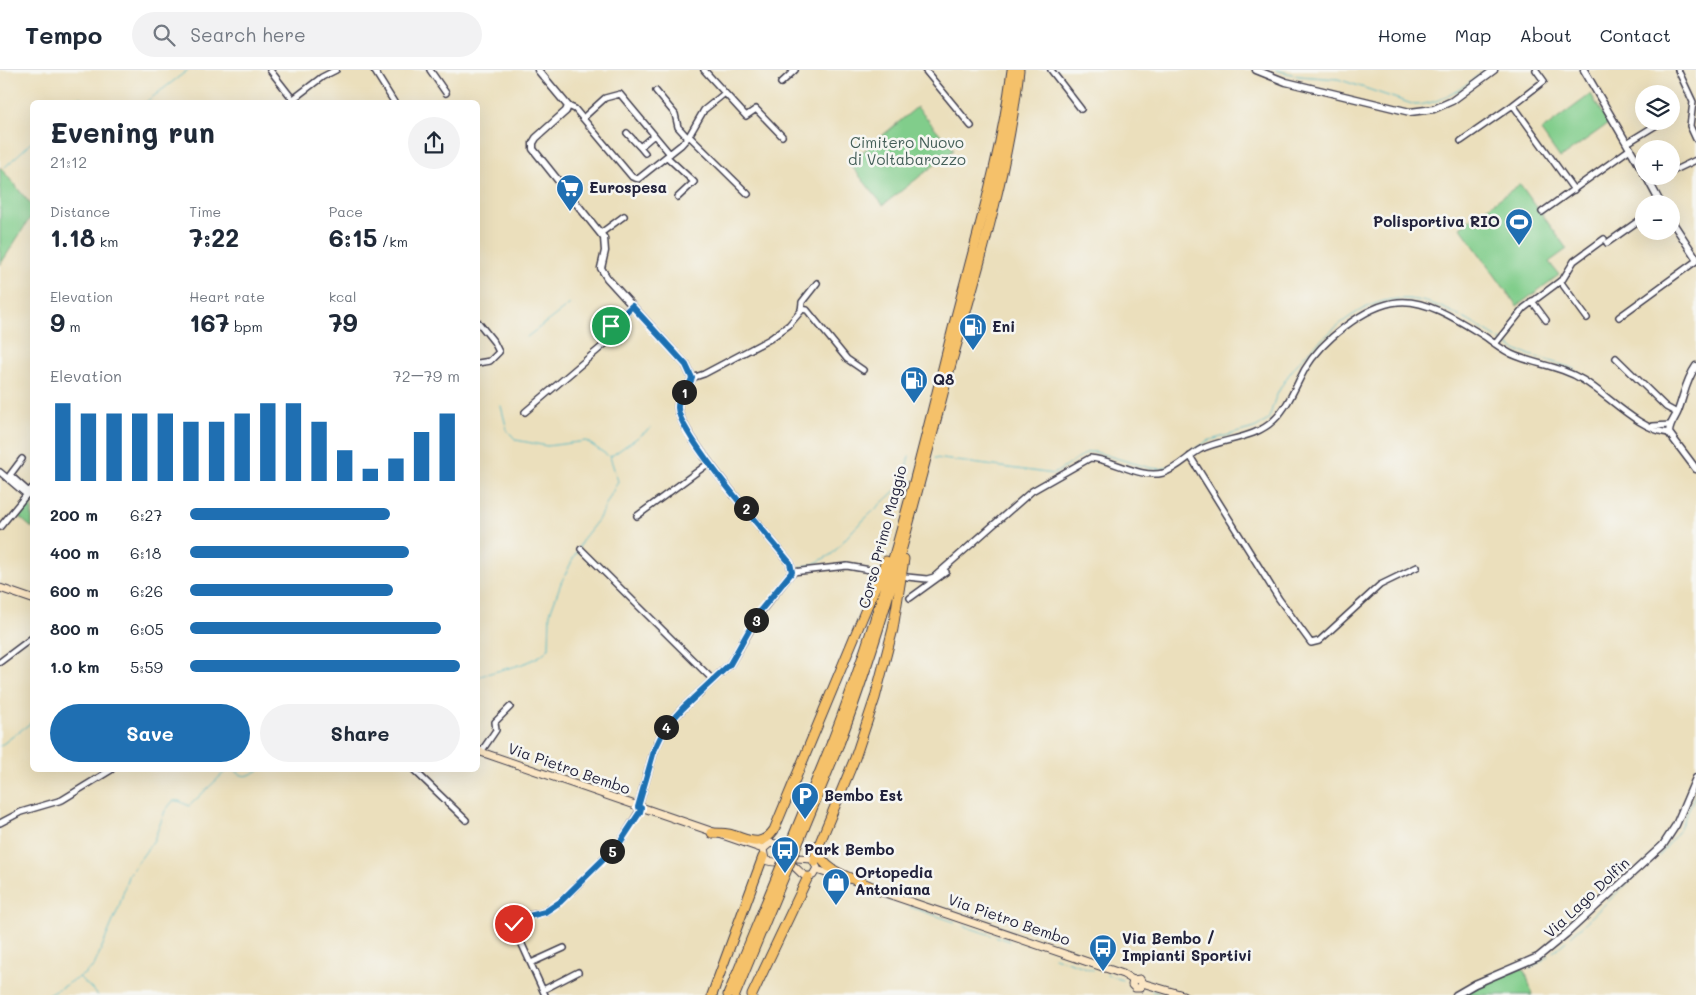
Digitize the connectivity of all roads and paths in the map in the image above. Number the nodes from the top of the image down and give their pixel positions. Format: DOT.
graph roads {
  1 [pos="270,70"];
  2 [pos="336,70"];
  3 [pos="374,70"];
  4 [pos="430,70"];
  5 [pos="704,70"];
  6 [pos="796,70"];
  7 [pos="925,70"];
  8 [pos="1012,70"];
  9 [pos="1019,70"];
  10 [pos="1051,70"];
  11 [pos="1256,70"];
  12 [pos="1494,70"];
  13 [pos="1536,70"];
  14 [pos="1584,70"];
  15 [pos="1678,70"];
  16 [pos="541,71"];
  17 [pos="781,83"];
  18 [pos="656,91"];
  19 [pos="726,93"];
  20 [pos="446,94"];
  21 [pos="293,100"];
  22 [pos="295,100"];
  23 [pos="393,100"];
  24 [pos="1512,105"];
  25 [pos="568,106"];
  26 [pos="1081,109"];
  27 [pos="583,118"];
  28 [pos="971,126"];
  29 [pos="1650,130"];
  30 [pos="627,133"];
  31 [pos="654,135"];
  32 [pos="782,136"];
  33 [pos="689,137"];
  34 [pos="1696,139"];
  35 [pos="1461,141"];
  36 [pos="1628,146"];
  37 [pos="640,147"];
  38 [pos="645,153"];
  39 [pos="669,155"];
  40 [pos="1635,158"];
  41 [pos="1696,160"];
  42 [pos="1680,168"];
  43 [pos="1574,190"];
  44 [pos="748,194"];
  45 [pos="678,197"];
  46 [pos="1542,212"];
  47 [pos="624,216"];
  48 [pos="1635,223"];
  49 [pos="601,233"];
  50 [pos="1680,234"];
  51 [pos="1696,259"];
  52 [pos="1560,282"];
  53 [pos="817,283"];
  54 [pos="1532,301"];
  55 [pos="632,306"];
  56 [pos="801,309"];
  57 [pos="1618,317"];
  58 [pos="1587,318"];
  59 [pos="1546,320"];
  60 [pos="480,324"];
  61 [pos="1497,341"];
  62 [pos="1616,358"];
  63 [pos="480,362"];
  64 [pos="1696,366"];
  65 [pos="863,370"];
  66 [pos="692,378"];
  67 [pos="525,412"];
  68 [pos="1677,413"];
  69 [pos="1670,425"];
  70 [pos="1650,426"];
  71 [pos="1669,433"];
  72 [pos="1190,456"];
  73 [pos="22,459"];
  74 [pos="709,463"];
  75 [pos="1696,469"];
  76 [pos="0,472"];
  77 [pos="29,492"];
  78 [pos="914,505"];
  79 [pos="637,516"];
  80 [pos="902,523"];
  81 [pos="0,527"];
  82 [pos="973,543"];
  83 [pos="581,549"];
  84 [pos="1416,567"];
  85 [pos="792,572"];
  86 [pos="876,572"];
  87 [pos="907,577"];
  88 [pos="0,588"];
  89 [pos="30,598"];
  90 [pos="910,598"];
  91 [pos="30,640"];
  92 [pos="0,662"];
  93 [pos="713,680"];
  94 [pos="510,707"];
  95 [pos="836,743"];
  96 [pos="480,751"];
  97 [pos="480,752"];
  98 [pos="108,772"];
  99 [pos="416,772"];
  100 [pos="1696,778"];
  101 [pos="639,808"];
  102 [pos="466,820"];
  103 [pos="0,823"];
  104 [pos="774,830"];
  105 [pos="712,833"];
  106 [pos="819,848"];
  107 [pos="765,850"];
  108 [pos="816,866"];
  109 [pos="808,877"];
  110 [pos="880,891"];
  111 [pos="564,948"];
  112 [pos="531,963"];
  113 [pos="578,972"];
  114 [pos="739,977"];
  115 [pos="1133,980"];
  116 [pos="1142,983"];
  117 [pos="1134,992"];
  118 [pos="544,993"];
  119 [pos="712,995"];
  120 [pos="728,995"];
  121 [pos="735,995"];
  122 [pos="752,995"];
  123 [pos="1183,995"];
  124 [pos="1456,995"];
  1 -- 21 [label="street"];
  2 -- 22 [label="street"];
  3 -- 23 [label="street"];
  4 -- 20 [label="street"];
  5 -- 19 [label="street"];
  6 -- 17 [label="street"];
  7 -- 28 [label="street"];
  8 -- 80 [label="highway, Corso Primo Maggio"];
  9 -- 78 [label="highway, Corso Primo Maggio"];
  10 -- 26 [label="street"];
  11 -- 12 [label="street"];
  13 -- 24 [label="street"];
  14 -- 36 [label="street"];
  15 -- 34 [label="street"];
  16 -- 25 [label="street"];
  18 -- 33 [label="street"];
  19 -- 32 [label="street"];
  19 -- 33 [label="street"];
  24 -- 35 [label="street"];
  24 -- 43 [label="street"];
  25 -- 27 [label="street"];
  25 -- 49 [label="street"];
  27 -- 31 [label="street"];
  27 -- 39 [label="street"];
  29 -- 36 [label="street"];
  30 -- 37 [label="street"];
  31 -- 37 [label="street"];
  31 -- 39 [label="street"];
  33 -- 39 [label="street"];
  33 -- 44 [label="street"];
  36 -- 40 [label="street"];
  36 -- 43 [label="street"];
  37 -- 38 [label="street"];
  39 -- 45 [label="street"];
  41 -- 42 [label="street"];
  43 -- 46 [label="street"];
  47 -- 49 [label="street"];
  48 -- 52 [label="street"];
  49 -- 55 [label="street"];
  50 -- 51 [label="street"];
  51 -- 57 [label="street"];
  52 -- 54 [label="street"];
  52 -- 58 [label="street"];
  53 -- 56 [label="street"];
  54 -- 59 [label="street"];
  54 -- 61 [label="street"];
  55 -- 66 [label="street"];
  55 -- 67 [label="street"];
  56 -- 65 [label="street"];
  56 -- 66 [label="street"];
  60 -- 63 [label="street"];
  61 -- 70 [label="street"];
  61 -- 72 [label="street"];
  62 -- 68 [label="street"];
  64 -- 68 [label="street"];
  66 -- 74 [label="street"];
  68 -- 69 [label="street"];
  69 -- 70 [label="street"];
  69 -- 71 [label="street"];
  70 -- 71 [label="street"];
  71 -- 75 [label="street"];
  72 -- 82 [label="street"];
  72 -- 84 [label="street"];
  73 -- 77 [label="street"];
  74 -- 79 [label="street"];
  74 -- 85 [label="street"];
  76 -- 77 [label="street"];
  77 -- 81 [label="street"];
  78 -- 95 [label="highway, Corso Primo Maggio"];
  78 -- 106 [label="highway"];
  80 -- 95 [label="highway, Corso Primo Maggio"];
  80 -- 104 [label="highway"];
  82 -- 87 [label="street"];
  82 -- 90 [label="street"];
  83 -- 93 [label="street"];
  85 -- 86 [label="street"];
  85 -- 93 [label="street"];
  88 -- 89 [label="main road"];
  91 -- 92 [label="street"];
  93 -- 101 [label="street"];
  94 -- 96 [label="street, Via Pietro Bembo"];
  95 -- 114 [label="highway, Corso Primo Maggio, bridge"];
  97 -- 101 [label="main road, Via Pietro Bembo"];
  98 -- 103 [label="street"];
  99 -- 102 [label="street"];
  100 -- 124 [label="street, Via Lago Dolfin"];
  101 -- 105 [label="main road, Via Pietro Bembo"];
  101 -- 112 [label="street"];
  104 -- 105 [label="highway"];
  104 -- 107 [label="highway"];
  105 -- 107 [label="main road, Via Pietro Bembo"];
  106 -- 108 [label="highway"];
  106 -- 110 [label="highway"];
  107 -- 108 [label="main road, Via Pietro Bembo"];
  107 -- 109 [label="main road, Via Pietro Bembo"];
  107 -- 119 [label="highway"];
  108 -- 109 [label="main road"];
  108 -- 110 [label="main road, Via Pietro Bembo"];
  109 -- 122 [label="highway"];
  110 -- 115 [label="main road, Via Pietro Bembo"];
  111 -- 112 [label="street"];
  112 -- 118 [label="street"];
  113 -- 118 [label="street"];
  114 -- 120 [label="highway, Corso Primo Maggio"];
  114 -- 121 [label="highway, Corso Primo Maggio"];
  115 -- 116 [label="main road, Via Pietro Bembo"];
  115 -- 117 [label="main road"];
  116 -- 117 [label="main road"];
  116 -- 123 [label="main road, Via Pietro Bembo"];
}
